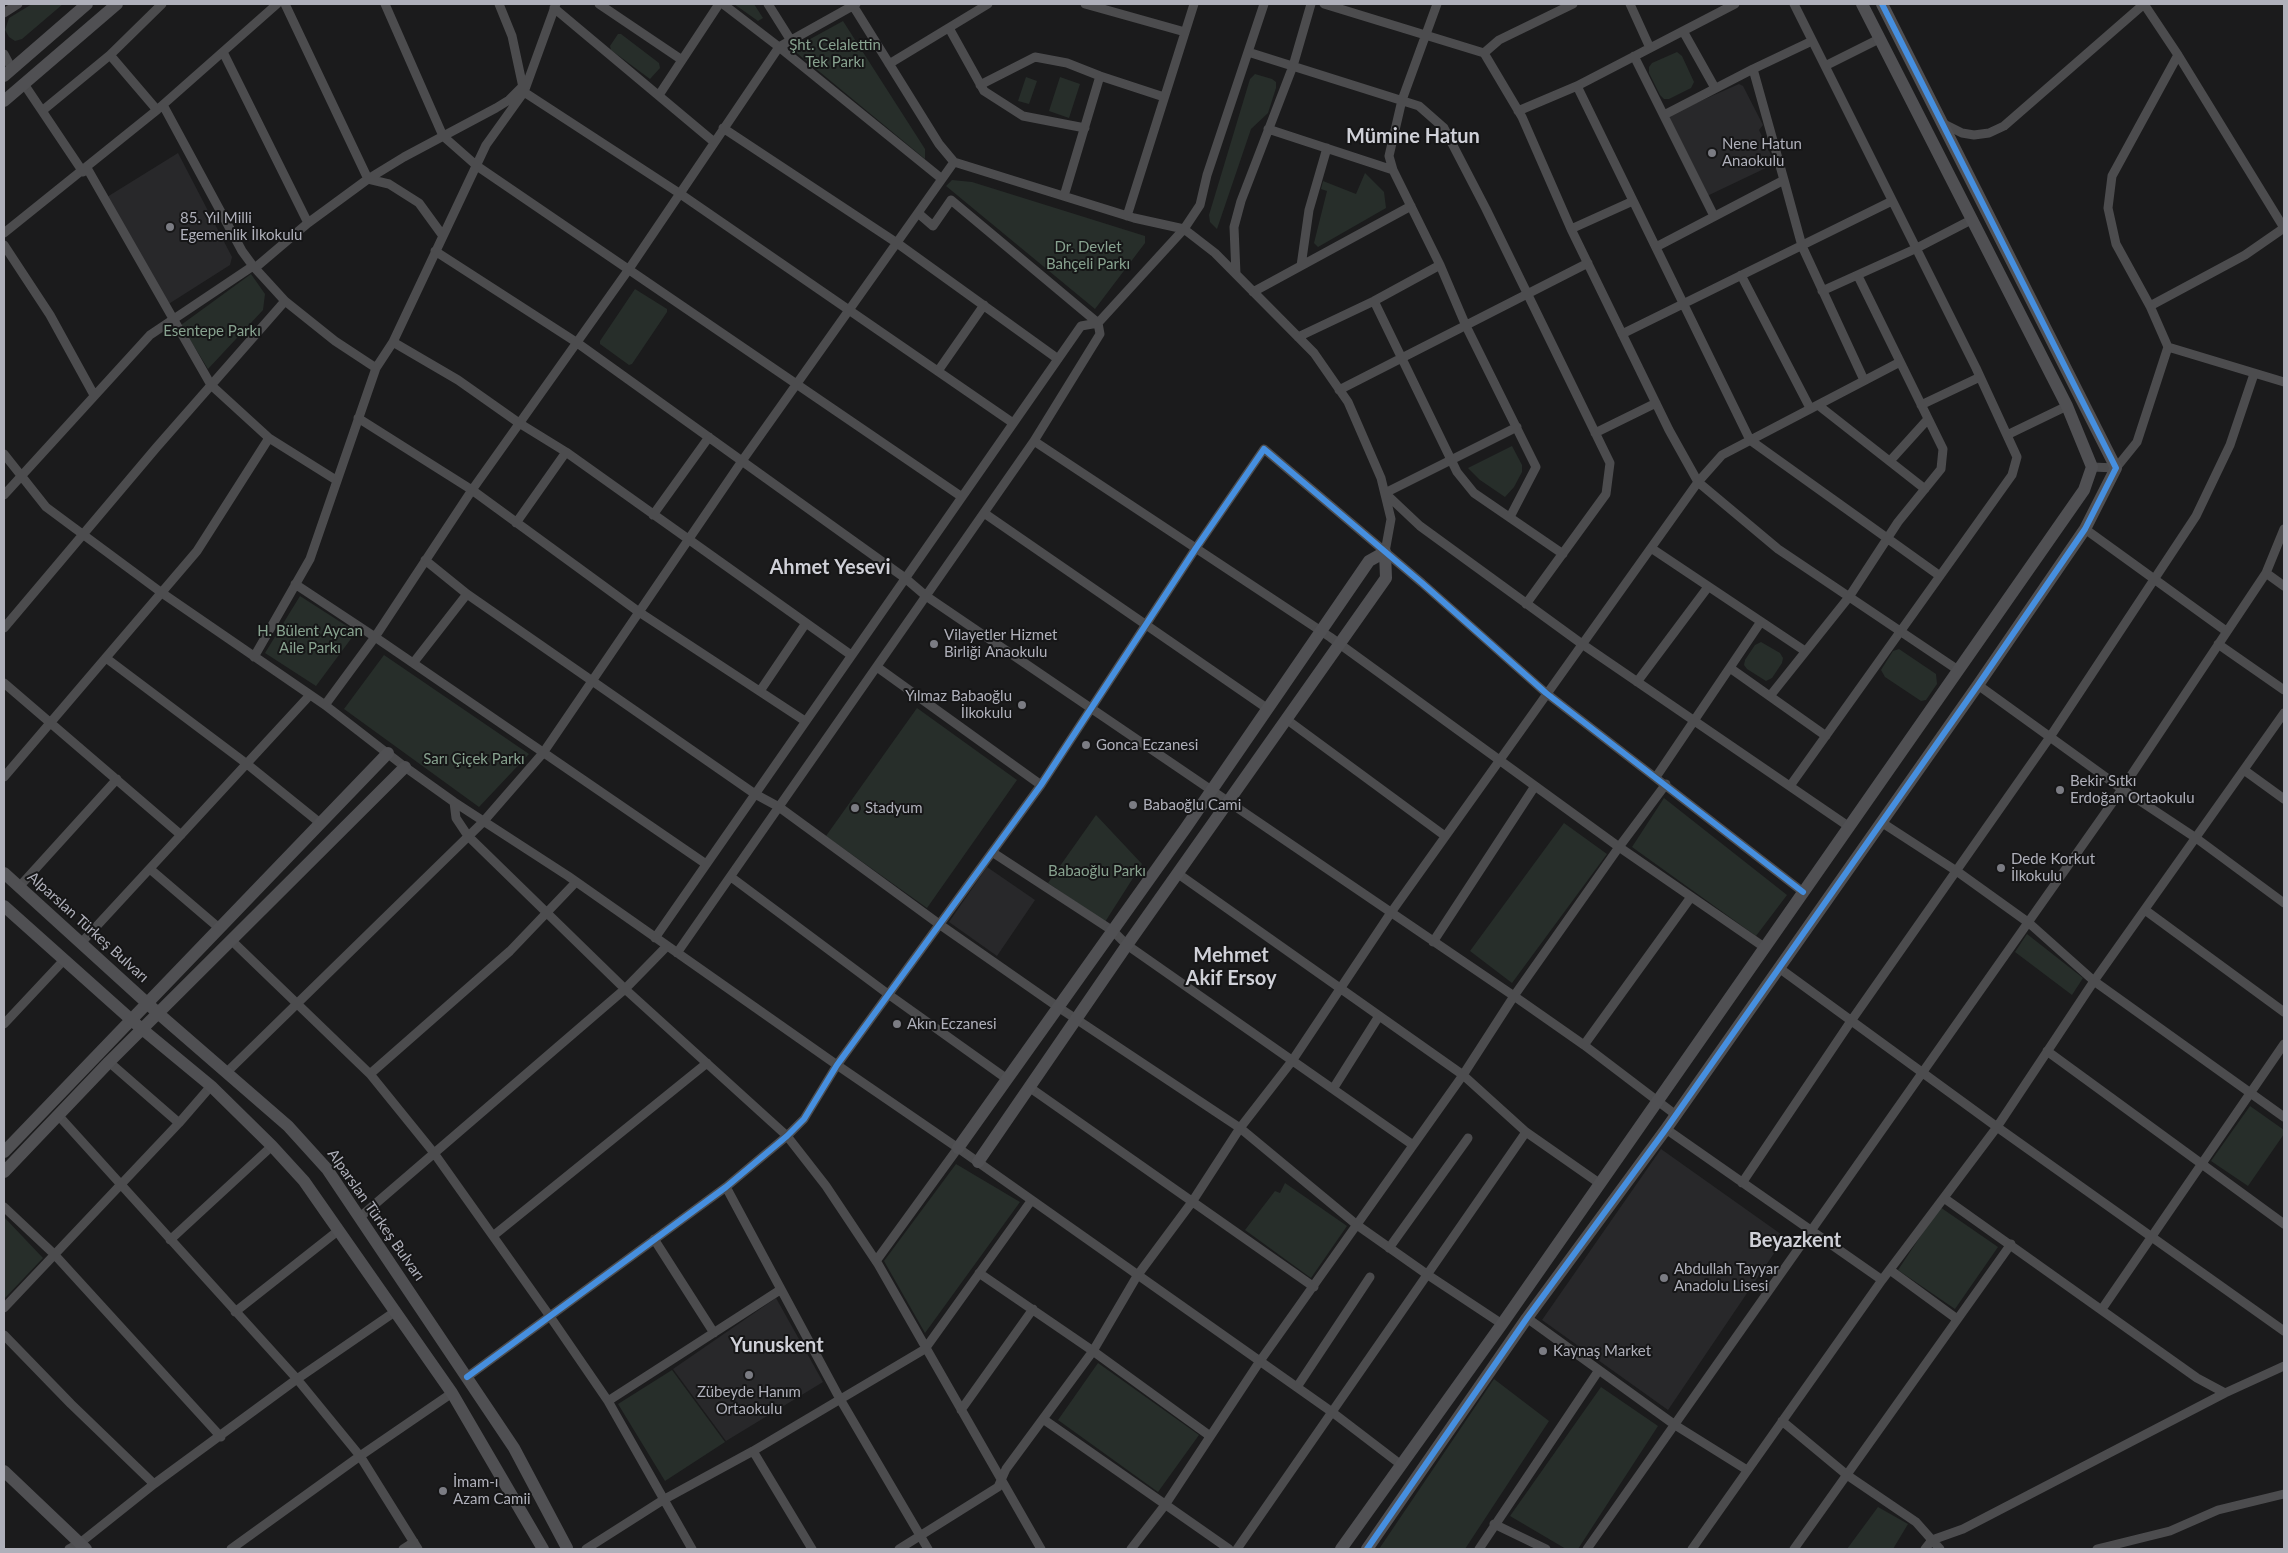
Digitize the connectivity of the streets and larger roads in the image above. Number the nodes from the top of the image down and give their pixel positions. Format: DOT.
graph roads {
  1 [pos="18,4"];
  2 [pos="87,4"];
  3 [pos="117,4"];
  4 [pos="162,4"];
  5 [pos="277,4"];
  6 [pos="285,4"];
  7 [pos="385,4"];
  8 [pos="499,4"];
  9 [pos="599,4"];
  10 [pos="719,4"];
  11 [pos="723,4"];
  12 [pos="768,4"];
  13 [pos="854,4"];
  14 [pos="988,4"];
  15 [pos="1085,4"];
  16 [pos="1194,4"];
  17 [pos="1264,4"];
  18 [pos="1311,4"];
  19 [pos="1324,4"];
  20 [pos="1437,4"];
  21 [pos="1573,4"];
  22 [pos="1630,4"];
  23 [pos="1735,4"];
  24 [pos="1794,4"];
  25 [pos="1862,4"];
  26 [pos="1882,4"];
  27 [pos="2144,4"];
  28 [pos="555,6"];
  29 [pos="4,13"];
  30 [pos="948,28"];
  31 [pos="1683,31"];
  32 [pos="1185,32"];
  33 [pos="1426,36"];
  34 [pos="790,39"];
  35 [pos="1879,39"];
  36 [pos="1812,41"];
  37 [pos="779,47"];
  38 [pos="1650,48"];
  39 [pos="223,52"];
  40 [pos="1248,52"];
  41 [pos="1484,53"];
  42 [pos="4,54"];
  43 [pos="110,55"];
  44 [pos="2178,55"];
  45 [pos="1634,56"];
  46 [pos="682,60"];
  47 [pos="889,64"];
  48 [pos="1293,66"];
  49 [pos="1825,66"];
  50 [pos="1753,69"];
  51 [pos="8,72"];
  52 [pos="1100,76"];
  53 [pos="24,84"];
  54 [pos="980,85"];
  55 [pos="1576,86"];
  56 [pos="1716,88"];
  57 [pos="524,89"];
  58 [pos="659,96"];
  59 [pos="1164,97"];
  60 [pos="1402,100"];
  61 [pos="4,101"];
  62 [pos="160,108"];
  63 [pos="42,111"];
  64 [pos="1518,111"];
  65 [pos="1664,115"];
  66 [pos="1942,123"];
  67 [pos="723,128"];
  68 [pos="1085,128"];
  69 [pos="1268,129"];
  70 [pos="443,136"];
  71 [pos="714,142"];
  72 [pos="1327,148"];
  73 [pos="954,162"];
  74 [pos="477,166"];
  75 [pos="85,170"];
  76 [pos="1393,170"];
  77 [pos="368,179"];
  78 [pos="942,179"];
  79 [pos="1784,180"];
  80 [pos="679,193"];
  81 [pos="1064,196"];
  82 [pos="1633,201"];
  83 [pos="1892,201"];
  84 [pos="1411,206"];
  85 [pos="918,213"];
  86 [pos="1127,216"];
  87 [pos="1714,216"];
  88 [pos="1973,219"];
  89 [pos="308,223"];
  90 [pos="2284,228"];
  91 [pos="1184,229"];
  92 [pos="1571,229"];
  93 [pos="4,233"];
  94 [pos="443,236"];
  95 [pos="897,243"];
  96 [pos="4,245"];
  97 [pos="1802,246"];
  98 [pos="1656,247"];
  99 [pos="1915,249"];
  100 [pos="435,250"];
  101 [pos="1588,263"];
  102 [pos="1440,265"];
  103 [pos="1301,266"];
  104 [pos="254,267"];
  105 [pos="629,268"];
  106 [pos="1236,274"];
  107 [pos="1741,275"];
  108 [pos="1858,276"];
  109 [pos="1822,291"];
  110 [pos="1254,292"];
  111 [pos="1528,295"];
  112 [pos="285,301"];
  113 [pos="1374,301"];
  114 [pos="1684,304"];
  115 [pos="984,305"];
  116 [pos="2150,306"];
  117 [pos="850,309"];
  118 [pos="173,320"];
  119 [pos="1098,323"];
  120 [pos="1466,326"];
  121 [pos="1622,334"];
  122 [pos="1298,337"];
  123 [pos="393,342"];
  124 [pos="576,342"];
  125 [pos="2168,347"];
  126 [pos="1401,358"];
  127 [pos="1058,359"];
  128 [pos="1900,362"];
  129 [pos="376,368"];
  130 [pos="938,371"];
  131 [pos="2254,374"];
  132 [pos="1980,377"];
  133 [pos="1864,380"];
  134 [pos="2284,382"];
  135 [pos="211,385"];
  136 [pos="796,385"];
  137 [pos="1340,390"];
  138 [pos="94,395"];
  139 [pos="1656,403"];
  140 [pos="1921,405"];
  141 [pos="2067,406"];
  142 [pos="1814,407"];
  143 [pos="358,418"];
  144 [pos="1928,418"];
  145 [pos="520,423"];
  146 [pos="1013,423"];
  147 [pos="1517,427"];
  148 [pos="1595,433"];
  149 [pos="2007,435"];
  150 [pos="709,437"];
  151 [pos="269,438"];
  152 [pos="1750,440"];
  153 [pos="1034,441"];
  154 [pos="566,452"];
  155 [pos="4,454"];
  156 [pos="742,461"];
  157 [pos="1452,461"];
  158 [pos="1890,461"];
  159 [pos="2092,467"];
  160 [pos="2116,468"];
  161 [pos="20,476"];
  162 [pos="336,480"];
  163 [pos="1698,482"];
  164 [pos="1925,489"];
  165 [pos="472,490"];
  166 [pos="1384,493"];
  167 [pos="4,495"];
  168 [pos="962,497"];
  169 [pos="984,513"];
  170 [pos="653,515"];
  171 [pos="1510,517"];
  172 [pos="516,523"];
  173 [pos="2085,529"];
  174 [pos="2284,529"];
  175 [pos="82,534"];
  176 [pos="1887,538"];
  177 [pos="688,540"];
  178 [pos="1196,548"];
  179 [pos="1651,548"];
  180 [pos="1385,552"];
  181 [pos="1563,554"];
  182 [pos="425,560"];
  183 [pos="2266,573"];
  184 [pos="1940,576"];
  185 [pos="905,578"];
  186 [pos="2155,580"];
  187 [pos="296,584"];
  188 [pos="2284,586"];
  189 [pos="1708,587"];
  190 [pos="162,593"];
  191 [pos="467,594"];
  192 [pos="926,596"];
  193 [pos="1849,597"];
  194 [pos="1526,604"];
  195 [pos="638,612"];
  196 [pos="806,623"];
  197 [pos="1760,623"];
  198 [pos="1146,624"];
  199 [pos="4,628"];
  200 [pos="1322,631"];
  201 [pos="1900,631"];
  202 [pos="2226,631"];
  203 [pos="376,636"];
  204 [pos="1339,643"];
  205 [pos="1582,644"];
  206 [pos="2218,644"];
  207 [pos="1805,652"];
  208 [pos="851,655"];
  209 [pos="254,657"];
  210 [pos="106,658"];
  211 [pos="414,662"];
  212 [pos="877,667"];
  213 [pos="1730,668"];
  214 [pos="1958,670"];
  215 [pos="591,680"];
  216 [pos="1637,682"];
  217 [pos="4,683"];
  218 [pos="1978,685"];
  219 [pos="2284,690"];
  220 [pos="760,691"];
  221 [pos="1546,693"];
  222 [pos="310,695"];
  223 [pos="1770,696"];
  224 [pos="325,705"];
  225 [pos="1090,710"];
  226 [pos="1268,710"];
  227 [pos="2284,713"];
  228 [pos="1286,719"];
  229 [pos="805,721"];
  230 [pos="1694,721"];
  231 [pos="51,722"];
  232 [pos="1826,736"];
  233 [pos="2050,737"];
  234 [pos="388,753"];
  235 [pos="543,753"];
  236 [pos="1499,760"];
  237 [pos="247,764"];
  238 [pos="404,767"];
  239 [pos="2244,770"];
  240 [pos="4,777"];
  241 [pos="1656,777"];
  242 [pos="117,779"];
  243 [pos="1666,784"];
  244 [pos="1041,785"];
  245 [pos="1535,786"];
  246 [pos="1790,786"];
  247 [pos="2122,789"];
  248 [pos="1212,791"];
  249 [pos="754,794"];
  250 [pos="2284,799"];
  251 [pos="1228,800"];
  252 [pos="454,802"];
  253 [pos="779,807"];
  254 [pos="483,822"];
  255 [pos="1881,822"];
  256 [pos="320,823"];
  257 [pos="1848,826"];
  258 [pos="182,835"];
  259 [pos="468,836"];
  260 [pos="1445,836"];
  261 [pos="2196,838"];
  262 [pos="1619,847"];
  263 [pos="992,852"];
  264 [pos="706,864"];
  265 [pos="150,869"];
  266 [pos="1958,872"];
  267 [pos="4,873"];
  268 [pos="1177,873"];
  269 [pos="731,876"];
  270 [pos="576,882"];
  271 [pos="19,887"];
  272 [pos="1803,892"];
  273 [pos="1691,897"];
  274 [pos="2284,903"];
  275 [pos="4,906"];
  276 [pos="2145,910"];
  277 [pos="547,913"];
  278 [pos="1390,914"];
  279 [pos="2029,923"];
  280 [pos="939,924"];
  281 [pos="219,928"];
  282 [pos="1113,931"];
  283 [pos="655,938"];
  284 [pos="231,940"];
  285 [pos="82,942"];
  286 [pos="1433,942"];
  287 [pos="1127,945"];
  288 [pos="667,946"];
  289 [pos="1764,947"];
  290 [pos="677,953"];
  291 [pos="64,960"];
  292 [pos="1778,968"];
  293 [pos="2094,981"];
  294 [pos="625,989"];
  295 [pos="1340,989"];
  296 [pos="888,994"];
  297 [pos="1514,996"];
  298 [pos="147,1002"];
  299 [pos="298,1003"];
  300 [pos="1058,1007"];
  301 [pos="2284,1012"];
  302 [pos="159,1014"];
  303 [pos="1379,1016"];
  304 [pos="130,1019"];
  305 [pos="1076,1019"];
  306 [pos="1851,1021"];
  307 [pos="4,1024"];
  308 [pos="143,1030"];
  309 [pos="2284,1044"];
  310 [pos="1584,1045"];
  311 [pos="2047,1051"];
  312 [pos="1292,1061"];
  313 [pos="109,1062"];
  314 [pos="706,1063"];
  315 [pos="837,1065"];
  316 [pos="226,1073"];
  317 [pos="1923,1073"];
  318 [pos="370,1074"];
  319 [pos="1463,1075"];
  320 [pos="1007,1079"];
  321 [pos="211,1086"];
  322 [pos="1029,1087"];
  323 [pos="1333,1089"];
  324 [pos="2250,1093"];
  325 [pos="1657,1102"];
  326 [pos="1676,1115"];
  327 [pos="58,1116"];
  328 [pos="2284,1117"];
  329 [pos="179,1123"];
  330 [pos="1240,1128"];
  331 [pos="1997,1128"];
  332 [pos="1666,1129"];
  333 [pos="1526,1132"];
  334 [pos="787,1136"];
  335 [pos="1468,1138"];
  336 [pos="272,1146"];
  337 [pos="1413,1146"];
  338 [pos="958,1148"];
  339 [pos="4,1152"];
  340 [pos="434,1154"];
  341 [pos="978,1162"];
  342 [pos="2201,1164"];
  343 [pos="4,1172"];
  344 [pos="1599,1183"];
  345 [pos="1742,1183"];
  346 [pos="120,1184"];
  347 [pos="726,1187"];
  348 [pos="1944,1198"];
  349 [pos="1032,1201"];
  350 [pos="1192,1202"];
  351 [pos="4,1207"];
  352 [pos="360,1217"];
  353 [pos="2284,1224"];
  354 [pos="1356,1225"];
  355 [pos="339,1230"];
  356 [pos="1811,1233"];
  357 [pos="493,1236"];
  358 [pos="2151,1237"];
  359 [pos="654,1239"];
  360 [pos="170,1240"];
  361 [pos="2011,1244"];
  362 [pos="1390,1248"];
  363 [pos="54,1254"];
  364 [pos="876,1261"];
  365 [pos="1890,1270"];
  366 [pos="979,1273"];
  367 [pos="1137,1276"];
  368 [pos="1428,1276"];
  369 [pos="1370,1277"];
  370 [pos="1882,1280"];
  371 [pos="1314,1287"];
  372 [pos="780,1290"];
  373 [pos="4,1308"];
  374 [pos="2102,1309"];
  375 [pos="1032,1310"];
  376 [pos="396,1311"];
  377 [pos="235,1312"];
  378 [pos="549,1315"];
  379 [pos="1527,1318"];
  380 [pos="1957,1320"];
  381 [pos="1502,1324"];
  382 [pos="2284,1331"];
  383 [pos="714,1333"];
  384 [pos="4,1335"];
  385 [pos="925,1349"];
  386 [pos="1093,1351"];
  387 [pos="1260,1361"];
  388 [pos="2284,1366"];
  389 [pos="1599,1370"];
  390 [pos="467,1376"];
  391 [pos="298,1379"];
  392 [pos="1297,1387"];
  393 [pos="452,1393"];
  394 [pos="2225,1393"];
  395 [pos="840,1399"];
  396 [pos="608,1401"];
  397 [pos="961,1410"];
  398 [pos="1332,1412"];
  399 [pos="1043,1419"];
  400 [pos="1782,1421"];
  401 [pos="1675,1425"];
  402 [pos="1210,1436"];
  403 [pos="221,1437"];
  404 [pos="753,1451"];
  405 [pos="360,1456"];
  406 [pos="1400,1464"];
  407 [pos="1747,1470"];
  408 [pos="4,1471"];
  409 [pos="1847,1475"];
  410 [pos="1001,1478"];
  411 [pos="154,1484"];
  412 [pos="2284,1494"];
  413 [pos="663,1500"];
  414 [pos="1165,1505"];
  415 [pos="1494,1524"];
  416 [pos="920,1536"];
  417 [pos="1932,1540"];
  418 [pos="416,1546"];
  419 [pos="78,1547"];
  420 [pos="231,1549"];
  421 [pos="403,1549"];
  422 [pos="542,1549"];
  423 [pos="565,1549"];
  424 [pos="586,1549"];
  425 [pos="692,1549"];
  426 [pos="812,1549"];
  427 [pos="899,1549"];
  428 [pos="928,1549"];
  429 [pos="1041,1549"];
  430 [pos="1131,1549"];
  431 [pos="1229,1549"];
  432 [pos="1237,1549"];
  433 [pos="1341,1549"];
  434 [pos="1366,1549"];
  435 [pos="1479,1549"];
  436 [pos="1546,1549"];
  437 [pos="1587,1549"];
  438 [pos="1692,1549"];
  439 [pos="1794,1549"];
  440 [pos="1925,1549"];
  441 [pos="1940,1549"];
  442 [pos="2097,1549"];
  1 -- 29 [label="street"];
  2 -- 51 [label="street"];
  3 -- 53 [label="street"];
  4 -- 43 [label="street"];
  5 -- 39 [label="street"];
  6 -- 77 [label="street"];
  7 -- 70 [label="street"];
  8 -- 57 [label="street"];
  9 -- 46 [label="street"];
  10 -- 46 [label="street"];
  11 -- 37 [label="street"];
  12 -- 34 [label="street"];
  13 -- 34 [label="street"];
  13 -- 47 [label="street"];
  14 -- 30 [label="street"];
  15 -- 32 [label="street"];
  16 -- 32 [label="street"];
  17 -- 40 [label="street"];
  18 -- 48 [label="street"];
  19 -- 33 [label="street"];
  20 -- 33 [label="street"];
  21 -- 41 [label="street"];
  22 -- 38 [label="street"];
  23 -- 31 [label="street"];
  24 -- 36 [label="street"];
  25 -- 35 [label="street"];
  26 -- 66 [label="street"];
  27 -- 44 [label="street"];
  27 -- 66 [label="street"];
  28 -- 57 [label="street"];
  28 -- 58 [label="street"];
  30 -- 47 [label="street"];
  30 -- 54 [label="street"];
  31 -- 38 [label="street"];
  31 -- 56 [label="street"];
  32 -- 59 [label="street"];
  33 -- 41 [label="street"];
  33 -- 60 [label="street"];
  34 -- 37 [label="street"];
  35 -- 49 [label="street"];
  35 -- 88 [label="street"];
  36 -- 49 [label="street"];
  36 -- 50 [label="street"];
  37 -- 67 [label="street"];
  37 -- 78 [label="street"];
  38 -- 45 [label="street"];
  39 -- 62 [label="street"];
  39 -- 89 [label="street"];
  40 -- 48 [label="street"];
  40 -- 91 [label="street"];
  41 -- 64 [label="street"];
  42 -- 51 [label="street"];
  43 -- 62 [label="street"];
  43 -- 63 [label="street"];
  44 -- 90 [label="street"];
  44 -- 116 [label="street"];
  45 -- 55 [label="street"];
  45 -- 65 [label="street"];
  46 -- 58 [label="street"];
  47 -- 73 [label="street"];
  48 -- 60 [label="street"];
  48 -- 69 [label="street"];
  49 -- 83 [label="street"];
  50 -- 56 [label="street"];
  50 -- 79 [label="street"];
  52 -- 54 [label="street"];
  52 -- 59 [label="street"];
  52 -- 68 [label="street"];
  53 -- 61 [label="street"];
  53 -- 63 [label="street"];
  54 -- 68 [label="street"];
  55 -- 64 [label="street"];
  55 -- 82 [label="street"];
  56 -- 65 [label="street"];
  57 -- 70 [label="street"];
  57 -- 74 [label="street"];
  57 -- 80 [label="street"];
  58 -- 71 [label="street"];
  59 -- 86 [label="street"];
  60 -- 76 [label="street"];
  60 -- 111 [label="street"];
  62 -- 75 [label="street"];
  62 -- 104 [label="street"];
  63 -- 75 [label="street"];
  64 -- 92 [label="street"];
  65 -- 87 [label="street"];
  66 -- 160 [label="street"];
  67 -- 71 [label="street"];
  67 -- 95 [label="street"];
  68 -- 81 [label="street"];
  69 -- 72 [label="street"];
  69 -- 106 [label="street"];
  70 -- 74 [label="street"];
  70 -- 77 [label="street"];
  71 -- 80 [label="street"];
  72 -- 76 [label="street"];
  72 -- 103 [label="street"];
  73 -- 78 [label="street"];
  73 -- 81 [label="street"];
  74 -- 94 [label="street"];
  74 -- 105 [label="street"];
  75 -- 93 [label="street"];
  75 -- 118 [label="street"];
  76 -- 84 [label="street"];
  77 -- 89 [label="street"];
  77 -- 94 [label="street"];
  78 -- 85 [label="street"];
  79 -- 87 [label="street"];
  79 -- 97 [label="street"];
  80 -- 105 [label="street"];
  80 -- 117 [label="street"];
  81 -- 86 [label="street"];
  82 -- 92 [label="street"];
  82 -- 98 [label="street"];
  83 -- 97 [label="street"];
  83 -- 99 [label="street"];
  84 -- 102 [label="street"];
  84 -- 103 [label="street"];
  85 -- 95 [label="street"];
  85 -- 119 [label="street"];
  86 -- 91 [label="street"];
  87 -- 98 [label="street"];
  88 -- 99 [label="street"];
  88 -- 141 [label="street"];
  89 -- 104 [label="street"];
  90 -- 116 [label="street"];
  91 -- 106 [label="street"];
  91 -- 119 [label="street"];
  92 -- 101 [label="street"];
  94 -- 100 [label="street"];
  95 -- 115 [label="street"];
  95 -- 117 [label="street"];
  96 -- 138 [label="street"];
  97 -- 107 [label="street"];
  97 -- 109 [label="street"];
  98 -- 114 [label="street"];
  99 -- 108 [label="street"];
  99 -- 132 [label="street"];
  100 -- 123 [label="street"];
  100 -- 124 [label="street"];
  101 -- 111 [label="street"];
  101 -- 121 [label="street"];
  102 -- 113 [label="street"];
  102 -- 120 [label="street"];
  103 -- 110 [label="street"];
  104 -- 112 [label="street"];
  104 -- 118 [label="street"];
  105 -- 124 [label="street"];
  105 -- 136 [label="street"];
  106 -- 110 [label="street"];
  107 -- 114 [label="street"];
  107 -- 142 [label="street"];
  108 -- 109 [label="street"];
  108 -- 128 [label="street"];
  109 -- 133 [label="street"];
  110 -- 122 [label="street"];
  111 -- 120 [label="street"];
  111 -- 148 [label="street"];
  112 -- 129 [label="street"];
  112 -- 135 [label="street"];
  113 -- 122 [label="street"];
  113 -- 126 [label="street"];
  114 -- 121 [label="street"];
  114 -- 152 [label="street"];
  115 -- 127 [label="street"];
  115 -- 130 [label="street"];
  116 -- 125 [label="street"];
  117 -- 130 [label="street"];
  117 -- 136 [label="street"];
  118 -- 135 [label="street"];
  118 -- 138 [label="street"];
  119 -- 127 [label="street"];
  119 -- 153 [label="street"];
  120 -- 126 [label="street"];
  120 -- 147 [label="street"];
  121 -- 139 [label="street"];
  122 -- 137 [label="street"];
  123 -- 129 [label="street"];
  123 -- 145 [label="street"];
  124 -- 145 [label="street"];
  124 -- 150 [label="street"];
  125 -- 131 [label="street"];
  125 -- 160 [label="street"];
  126 -- 137 [label="street"];
  126 -- 157 [label="street"];
  127 -- 146 [label="street"];
  128 -- 133 [label="street"];
  128 -- 140 [label="street"];
  129 -- 143 [label="street"];
  130 -- 146 [label="street"];
  131 -- 134 [label="street"];
  131 -- 186 [label="street"];
  132 -- 140 [label="street"];
  132 -- 149 [label="street"];
  133 -- 142 [label="street"];
  135 -- 151 [label="street"];
  135 -- 175 [label="street"];
  136 -- 156 [label="street"];
  136 -- 168 [label="street"];
  137 -- 166 [label="street"];
  138 -- 161 [label="street"];
  139 -- 148 [label="street"];
  139 -- 163 [label="street"];
  140 -- 144 [label="street"];
  141 -- 149 [label="street"];
  141 -- 159 [label="street"];
  142 -- 152 [label="street"];
  142 -- 158 [label="street"];
  143 -- 162 [label="street"];
  143 -- 165 [label="street"];
  144 -- 158 [label="street"];
  144 -- 164 [label="street"];
  145 -- 154 [label="street"];
  145 -- 165 [label="street"];
  146 -- 168 [label="street"];
  147 -- 157 [label="street"];
  147 -- 171 [label="street"];
  148 -- 181 [label="street"];
  149 -- 184 [label="street"];
  150 -- 156 [label="street"];
  150 -- 170 [label="street"];
  151 -- 162 [label="street"];
  151 -- 190 [label="street"];
  152 -- 163 [label="street"];
  152 -- 176 [label="street"];
  153 -- 169 [label="street"];
  153 -- 178 [label="street"];
  154 -- 170 [label="street"];
  154 -- 172 [label="street"];
  155 -- 161 [label="street"];
  156 -- 177 [label="street"];
  156 -- 185 [label="street"];
  157 -- 166 [label="street"];
  157 -- 171 [label="street"];
  158 -- 164 [label="street"];
  159 -- 160 [label="street"];
  159 -- 214 [label="street"];
  160 -- 173 [label="street"];
  161 -- 167 [label="street"];
  161 -- 175 [label="street"];
  162 -- 187 [label="street"];
  163 -- 179 [label="street"];
  163 -- 193 [label="street"];
  164 -- 176 [label="street"];
  165 -- 172 [label="street"];
  165 -- 182 [label="street"];
  166 -- 180 [label="street"];
  166 -- 194 [label="street"];
  168 -- 185 [label="street"];
  169 -- 192 [label="street"];
  169 -- 198 [label="street"];
  170 -- 177 [label="street"];
  171 -- 181 [label="street"];
  172 -- 195 [label="street"];
  173 -- 186 [label="street"];
  173 -- 218 [label="street"];
  174 -- 183 [label="street"];
  175 -- 190 [label="street"];
  175 -- 199 [label="street"];
  176 -- 184 [label="street"];
  176 -- 193 [label="street"];
  177 -- 195 [label="street"];
  177 -- 196 [label="street"];
  178 -- 180 [label="street"];
  178 -- 198 [label="street"];
  178 -- 200 [label="street"];
  179 -- 189 [label="street"];
  179 -- 205 [label="street"];
  180 -- 200 [label="street"];
  180 -- 204 [label="street"];
  180 -- 221 [label="street"];
  181 -- 194 [label="street"];
  182 -- 191 [label="street"];
  182 -- 203 [label="street"];
  183 -- 188 [label="street"];
  183 -- 202 [label="street"];
  184 -- 201 [label="street"];
  185 -- 192 [label="street"];
  185 -- 208 [label="street"];
  186 -- 202 [label="street"];
  186 -- 233 [label="street"];
  187 -- 203 [label="street"];
  187 -- 209 [label="street"];
  189 -- 197 [label="street"];
  189 -- 216 [label="street"];
  190 -- 209 [label="street"];
  190 -- 210 [label="street"];
  191 -- 211 [label="street"];
  191 -- 215 [label="street"];
  192 -- 212 [label="street"];
  192 -- 225 [label="street"];
  193 -- 201 [label="street"];
  193 -- 207 [label="street"];
  194 -- 205 [label="street"];
  195 -- 215 [label="street"];
  195 -- 220 [label="street"];
  196 -- 208 [label="street"];
  196 -- 220 [label="street"];
  197 -- 207 [label="street"];
  197 -- 213 [label="street"];
  198 -- 225 [label="street"];
  198 -- 226 [label="street"];
  200 -- 204 [label="street"];
  200 -- 226 [label="street"];
  201 -- 214 [label="street"];
  201 -- 232 [label="street"];
  202 -- 206 [label="street"];
  203 -- 211 [label="street"];
  203 -- 224 [label="street"];
  204 -- 228 [label="street"];
  204 -- 236 [label="street"];
  205 -- 216 [label="street"];
  205 -- 221 [label="street"];
  206 -- 219 [label="street"];
  206 -- 247 [label="street"];
  207 -- 223 [label="street"];
  208 -- 229 [label="street"];
  209 -- 222 [label="street"];
  210 -- 231 [label="street"];
  210 -- 237 [label="street"];
  211 -- 235 [label="street"];
  212 -- 244 [label="street"];
  212 -- 253 [label="street"];
  213 -- 223 [label="street"];
  213 -- 230 [label="street"];
  214 -- 257 [label="street"];
  215 -- 235 [label="street"];
  215 -- 249 [label="street"];
  216 -- 230 [label="street"];
  217 -- 231 [label="street"];
  218 -- 233 [label="street"];
  218 -- 255 [label="street"];
  220 -- 229 [label="street"];
  221 -- 236 [label="street"];
  221 -- 241 [label="street"];
  222 -- 224 [label="street"];
  222 -- 237 [label="street"];
  223 -- 232 [label="street"];
  224 -- 234 [label="street"];
  225 -- 244 [label="street"];
  225 -- 248 [label="street"];
  226 -- 248 [label="street"];
  227 -- 239 [label="street"];
  228 -- 251 [label="street"];
  228 -- 260 [label="street"];
  229 -- 249 [label="street"];
  230 -- 241 [label="street"];
  230 -- 246 [label="street"];
  231 -- 240 [label="street"];
  231 -- 242 [label="street"];
  232 -- 246 [label="street"];
  233 -- 247 [label="street"];
  233 -- 266 [label="street"];
  234 -- 238 [label="street"];
  234 -- 256 [label="street"];
  235 -- 254 [label="street"];
  235 -- 264 [label="street"];
  236 -- 245 [label="street"];
  236 -- 260 [label="street"];
  237 -- 256 [label="street"];
  237 -- 258 [label="street"];
  238 -- 252 [label="street"];
  238 -- 284 [label="street"];
  239 -- 250 [label="street"];
  239 -- 261 [label="street"];
  241 -- 243 [label="street"];
  242 -- 258 [label="street"];
  242 -- 271 [label="street"];
  243 -- 262 [label="street"];
  243 -- 272 [label="street"];
  244 -- 263 [label="street"];
  245 -- 262 [label="street"];
  245 -- 286 [label="street"];
  246 -- 257 [label="street"];
  247 -- 261 [label="street"];
  247 -- 279 [label="street"];
  248 -- 251 [label="street"];
  248 -- 282 [label="street"];
  249 -- 253 [label="street"];
  249 -- 264 [label="street"];
  251 -- 268 [label="street"];
  251 -- 278 [label="street"];
  252 -- 254 [label="street"];
  252 -- 259 [label="street"];
  253 -- 269 [label="street"];
  253 -- 280 [label="street"];
  254 -- 259 [label="street"];
  254 -- 270 [label="street"];
  255 -- 266 [label="street"];
  255 -- 292 [label="street"];
  256 -- 281 [label="street"];
  257 -- 272 [label="street"];
  258 -- 265 [label="street"];
  259 -- 277 [label="street"];
  259 -- 299 [label="street"];
  260 -- 278 [label="street"];
  261 -- 274 [label="street"];
  261 -- 276 [label="street"];
  262 -- 273 [label="street"];
  262 -- 297 [label="street"];
  263 -- 280 [label="street"];
  263 -- 282 [label="street"];
  264 -- 283 [label="street"];
  265 -- 281 [label="street"];
  265 -- 285 [label="street"];
  266 -- 279 [label="street"];
  266 -- 306 [label="street"];
  267 -- 271 [label="street, Alparslan Türkeş Bulvarı"];
  268 -- 287 [label="street"];
  268 -- 295 [label="street"];
  269 -- 290 [label="street"];
  269 -- 296 [label="street"];
  270 -- 277 [label="street"];
  270 -- 283 [label="street"];
  271 -- 285 [label="street, Alparslan Türkeş Bulvarı"];
  272 -- 289 [label="street"];
  273 -- 289 [label="street"];
  273 -- 310 [label="street"];
  275 -- 291 [label="street"];
  276 -- 293 [label="street"];
  276 -- 301 [label="street"];
  277 -- 294 [label="street"];
  277 -- 318 [label="street"];
  278 -- 286 [label="street"];
  278 -- 295 [label="street"];
  279 -- 293 [label="street"];
  279 -- 317 [label="street"];
  280 -- 296 [label="street"];
  280 -- 300 [label="street"];
  281 -- 298 [label="street"];
  282 -- 287 [label="street"];
  282 -- 300 [label="street"];
  283 -- 288 [label="street"];
  284 -- 299 [label="street"];
  284 -- 302 [label="street"];
  285 -- 298 [label="street, Alparslan Türkeş Bulvarı"];
  286 -- 297 [label="street"];
  287 -- 305 [label="street"];
  287 -- 312 [label="street"];
  288 -- 290 [label="street"];
  288 -- 294 [label="street"];
  289 -- 325 [label="street"];
  290 -- 315 [label="street"];
  291 -- 304 [label="street"];
  291 -- 307 [label="street"];
  292 -- 306 [label="street"];
  292 -- 326 [label="street"];
  293 -- 311 [label="street"];
  293 -- 324 [label="street"];
  294 -- 314 [label="street"];
  294 -- 340 [label="street"];
  295 -- 303 [label="street"];
  295 -- 312 [label="street"];
  296 -- 315 [label="street"];
  296 -- 320 [label="street"];
  297 -- 310 [label="street"];
  297 -- 319 [label="street"];
  298 -- 302 [label="street, Alparslan Türkeş Bulvarı"];
  298 -- 304 [label="street"];
  299 -- 316 [label="street"];
  299 -- 318 [label="street"];
  300 -- 305 [label="street"];
  300 -- 320 [label="street"];
  302 -- 308 [label="street"];
  302 -- 316 [label="street, Alparslan Türkeş Bulvarı"];
  303 -- 319 [label="street"];
  303 -- 323 [label="street"];
  304 -- 308 [label="street"];
  304 -- 339 [label="street"];
  305 -- 322 [label="street"];
  305 -- 330 [label="street"];
  306 -- 317 [label="street"];
  306 -- 345 [label="street"];
  308 -- 313 [label="street"];
  308 -- 321 [label="street"];
  309 -- 324 [label="street"];
  310 -- 325 [label="street"];
  311 -- 331 [label="street"];
  311 -- 342 [label="street"];
  312 -- 323 [label="street"];
  312 -- 330 [label="street"];
  313 -- 327 [label="street"];
  313 -- 329 [label="street"];
  314 -- 334 [label="street"];
  314 -- 357 [label="street"];
  315 -- 334 [label="street"];
  315 -- 338 [label="street"];
  316 -- 352 [label="street, Alparslan Türkeş Bulvarı"];
  317 -- 331 [label="street"];
  317 -- 356 [label="street"];
  318 -- 340 [label="street"];
  319 -- 333 [label="street"];
  319 -- 337 [label="street"];
  320 -- 338 [label="street"];
  321 -- 329 [label="street"];
  321 -- 336 [label="street"];
  322 -- 341 [label="street"];
  322 -- 350 [label="street"];
  323 -- 337 [label="street"];
  324 -- 328 [label="street"];
  324 -- 342 [label="street"];
  325 -- 326 [label="street"];
  325 -- 344 [label="street"];
  326 -- 332 [label="street"];
  327 -- 343 [label="street"];
  327 -- 346 [label="street"];
  329 -- 346 [label="street"];
  330 -- 350 [label="street"];
  330 -- 354 [label="street"];
  331 -- 348 [label="street"];
  331 -- 358 [label="street"];
  332 -- 345 [label="street"];
  332 -- 379 [label="street"];
  333 -- 344 [label="street"];
  333 -- 368 [label="street"];
  334 -- 347 [label="street"];
  334 -- 364 [label="street"];
  335 -- 362 [label="street"];
  336 -- 355 [label="street"];
  336 -- 360 [label="street"];
  337 -- 354 [label="street"];
  338 -- 341 [label="street"];
  338 -- 364 [label="street"];
  340 -- 352 [label="street"];
  340 -- 357 [label="street"];
  341 -- 349 [label="street"];
  342 -- 353 [label="street"];
  342 -- 358 [label="street"];
  344 -- 381 [label="street"];
  345 -- 356 [label="street"];
  346 -- 360 [label="street"];
  346 -- 363 [label="street"];
  347 -- 359 [label="street"];
  347 -- 372 [label="street"];
  348 -- 361 [label="street"];
  348 -- 365 [label="street"];
  349 -- 366 [label="street"];
  349 -- 367 [label="street"];
  350 -- 367 [label="street"];
  350 -- 371 [label="street"];
  351 -- 363 [label="street"];
  352 -- 390 [label="street, Alparslan Türkeş Bulvarı"];
  354 -- 362 [label="street"];
  354 -- 371 [label="street"];
  355 -- 376 [label="street"];
  355 -- 377 [label="street"];
  356 -- 370 [label="street"];
  356 -- 401 [label="street"];
  357 -- 378 [label="street"];
  358 -- 374 [label="street"];
  358 -- 382 [label="street"];
  359 -- 378 [label="street"];
  359 -- 383 [label="street"];
  360 -- 377 [label="street"];
  361 -- 374 [label="street"];
  361 -- 380 [label="street"];
  362 -- 368 [label="street"];
  363 -- 373 [label="street"];
  363 -- 403 [label="street"];
  364 -- 385 [label="street"];
  365 -- 370 [label="street"];
  365 -- 380 [label="street"];
  366 -- 375 [label="street"];
  366 -- 385 [label="street"];
  367 -- 386 [label="street"];
  367 -- 387 [label="street"];
  368 -- 381 [label="street"];
  368 -- 398 [label="street"];
  369 -- 392 [label="street"];
  370 -- 400 [label="street"];
  371 -- 387 [label="street"];
  372 -- 383 [label="street"];
  372 -- 395 [label="street"];
  374 -- 394 [label="street"];
  375 -- 386 [label="street"];
  375 -- 397 [label="street"];
  376 -- 391 [label="street"];
  376 -- 393 [label="street"];
  377 -- 391 [label="street"];
  378 -- 390 [label="street"];
  378 -- 396 [label="street"];
  379 -- 389 [label="street"];
  379 -- 434 [label="street"];
  380 -- 409 [label="street"];
  381 -- 406 [label="street"];
  383 -- 396 [label="street"];
  384 -- 411 [label="street"];
  385 -- 395 [label="street"];
  385 -- 397 [label="street"];
  386 -- 399 [label="street"];
  386 -- 402 [label="street"];
  387 -- 392 [label="street"];
  387 -- 402 [label="street"];
  388 -- 394 [label="street"];
  389 -- 401 [label="street"];
  389 -- 415 [label="street"];
  390 -- 423 [label="street, Alparslan Türkeş Bulvarı"];
  391 -- 403 [label="street"];
  391 -- 405 [label="street"];
  392 -- 398 [label="street"];
  393 -- 405 [label="street"];
  393 -- 422 [label="street"];
  394 -- 417 [label="street"];
  395 -- 404 [label="street"];
  395 -- 416 [label="street"];
  396 -- 413 [label="street"];
  397 -- 410 [label="street"];
  398 -- 406 [label="street"];
  398 -- 432 [label="street"];
  399 -- 410 [label="street"];
  399 -- 414 [label="street"];
  400 -- 407 [label="street"];
  400 -- 409 [label="street"];
  401 -- 407 [label="street"];
  401 -- 437 [label="street"];
  402 -- 414 [label="street"];
  403 -- 411 [label="street"];
  404 -- 413 [label="street"];
  404 -- 426 [label="street"];
  405 -- 418 [label="street"];
  405 -- 420 [label="street"];
  406 -- 433 [label="street"];
  407 -- 438 [label="street"];
  408 -- 419 [label="street"];
  409 -- 417 [label="street"];
  409 -- 439 [label="street"];
  410 -- 416 [label="street"];
  410 -- 429 [label="street"];
  411 -- 419 [label="street"];
  412 -- 442 [label="street"];
  413 -- 424 [label="street"];
  413 -- 425 [label="street"];
  414 -- 430 [label="street"];
  414 -- 431 [label="street"];
  415 -- 435 [label="street"];
  415 -- 436 [label="street"];
  416 -- 427 [label="street"];
  416 -- 428 [label="street"];
  417 -- 440 [label="street"];
  417 -- 441 [label="street"];
  418 -- 421 [label="street"];
}
